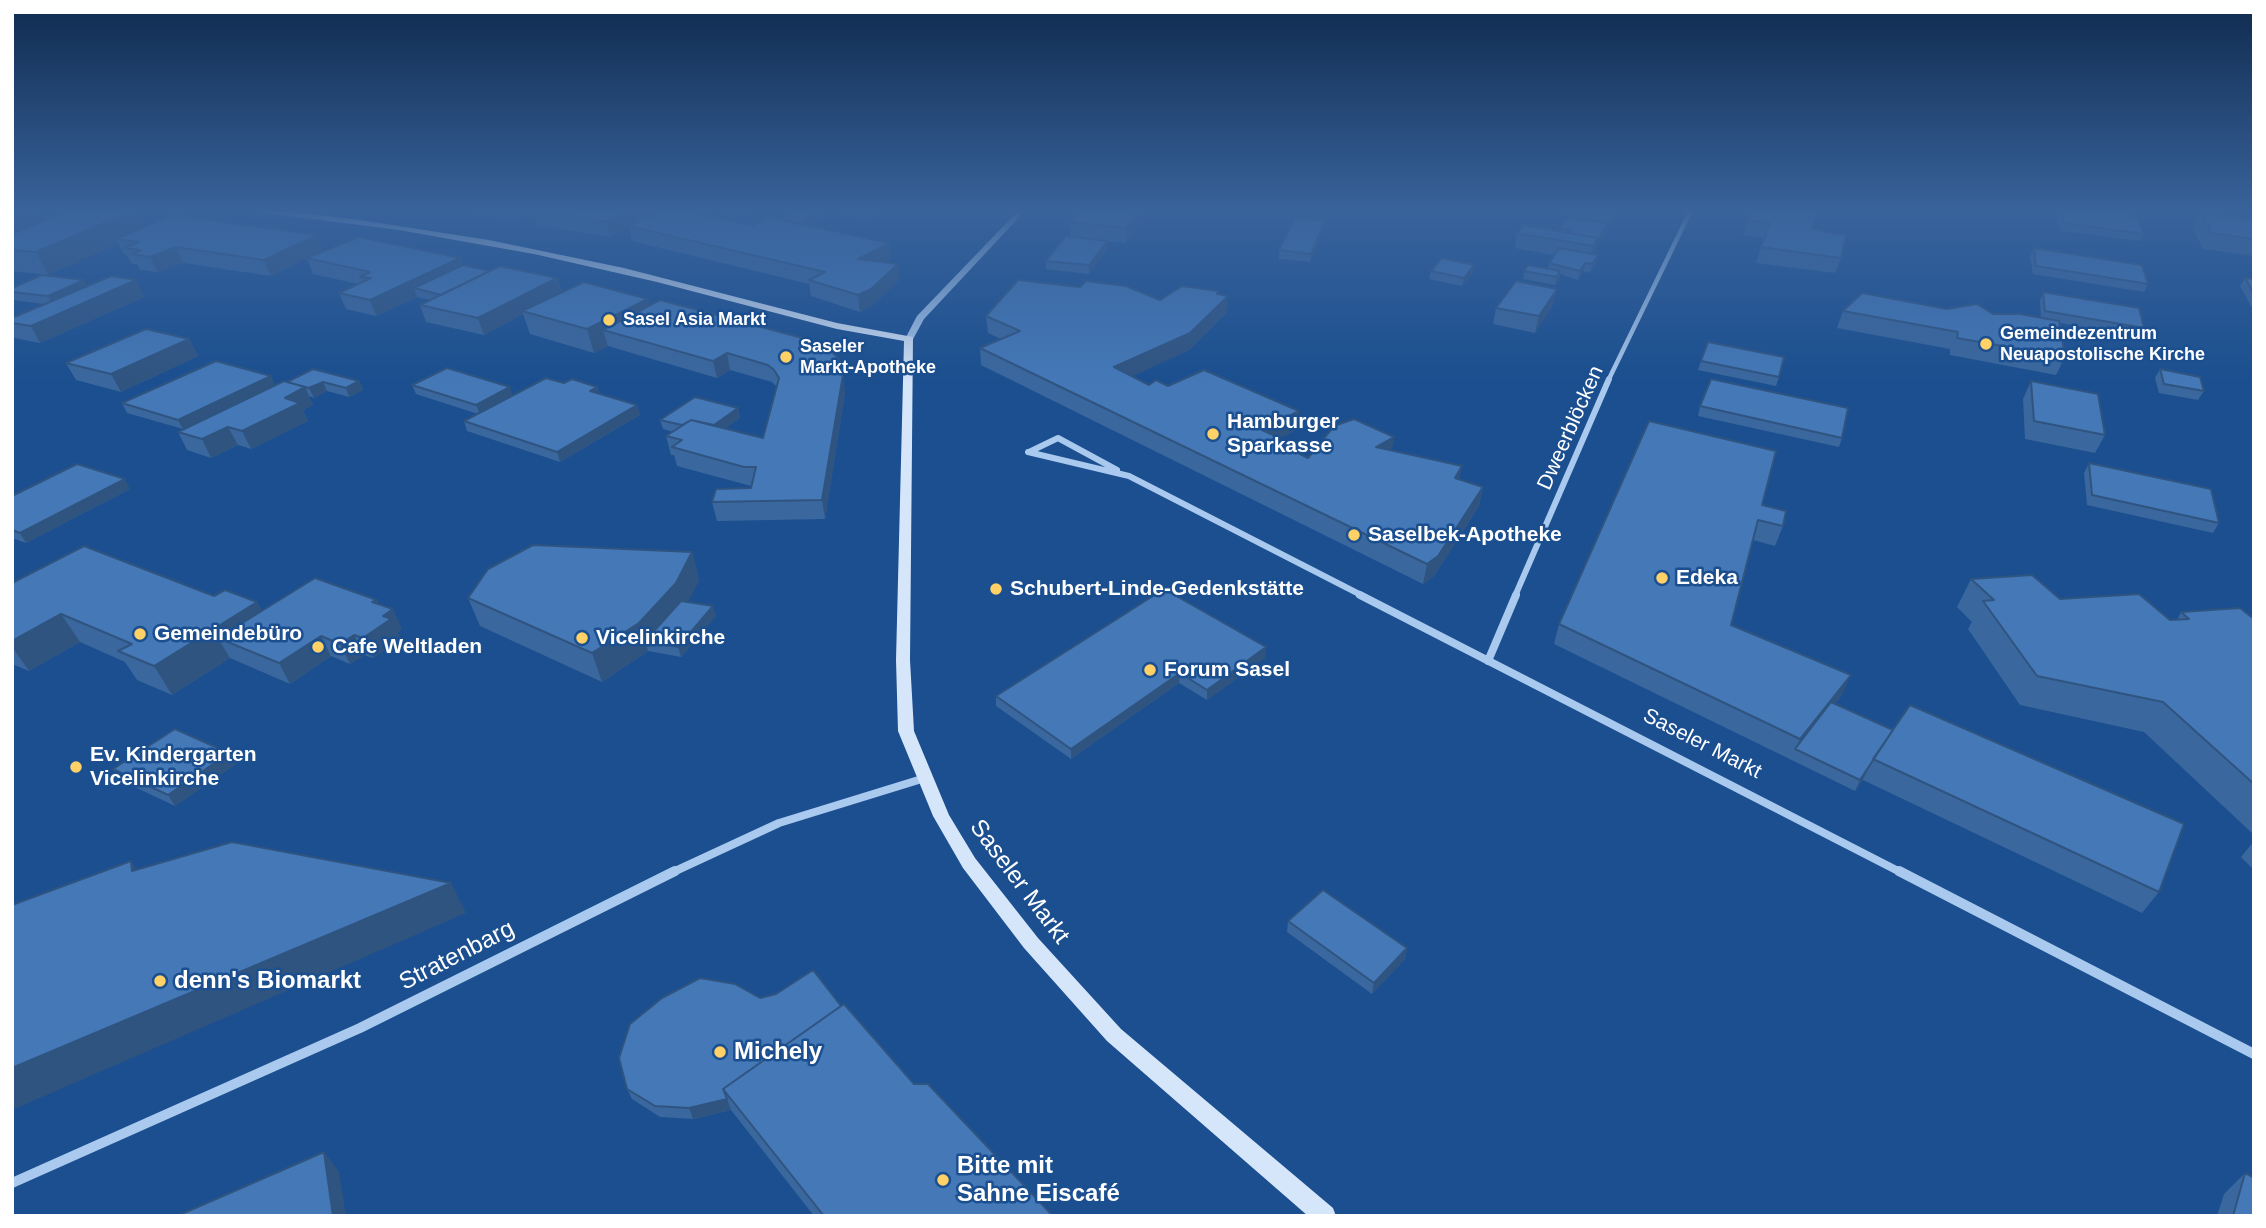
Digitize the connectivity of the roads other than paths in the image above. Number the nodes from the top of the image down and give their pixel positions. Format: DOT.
graph roads {
  1 [pos="618,269"];
  2 [pos="966,269"];
  3 [pos="1662,269"];
  4 [pos="909,340"];
  5 [pos="1129,476"];
  6 [pos="1488,661"];
  7 [pos="925,778"];
  8 [pos="2254,1054"];
  9 [pos="12,1184"];
  10 [pos="1325,1216"];
  1 -- 4 [label="main road"];
  2 -- 4 [label="street"];
  3 -- 6 [label="street, Dweerblöcken"];
  4 -- 7 [label="main road, Saseler Markt"];
  5 -- 5 [label="street, Saseler Markt"];
  5 -- 6 [label="street, Saseler Markt"];
  6 -- 8 [label="street, Saseler Markt"];
  7 -- 9 [label="street, Stratenbarg"];
  7 -- 10 [label="main road, Saseler Markt"];
}
